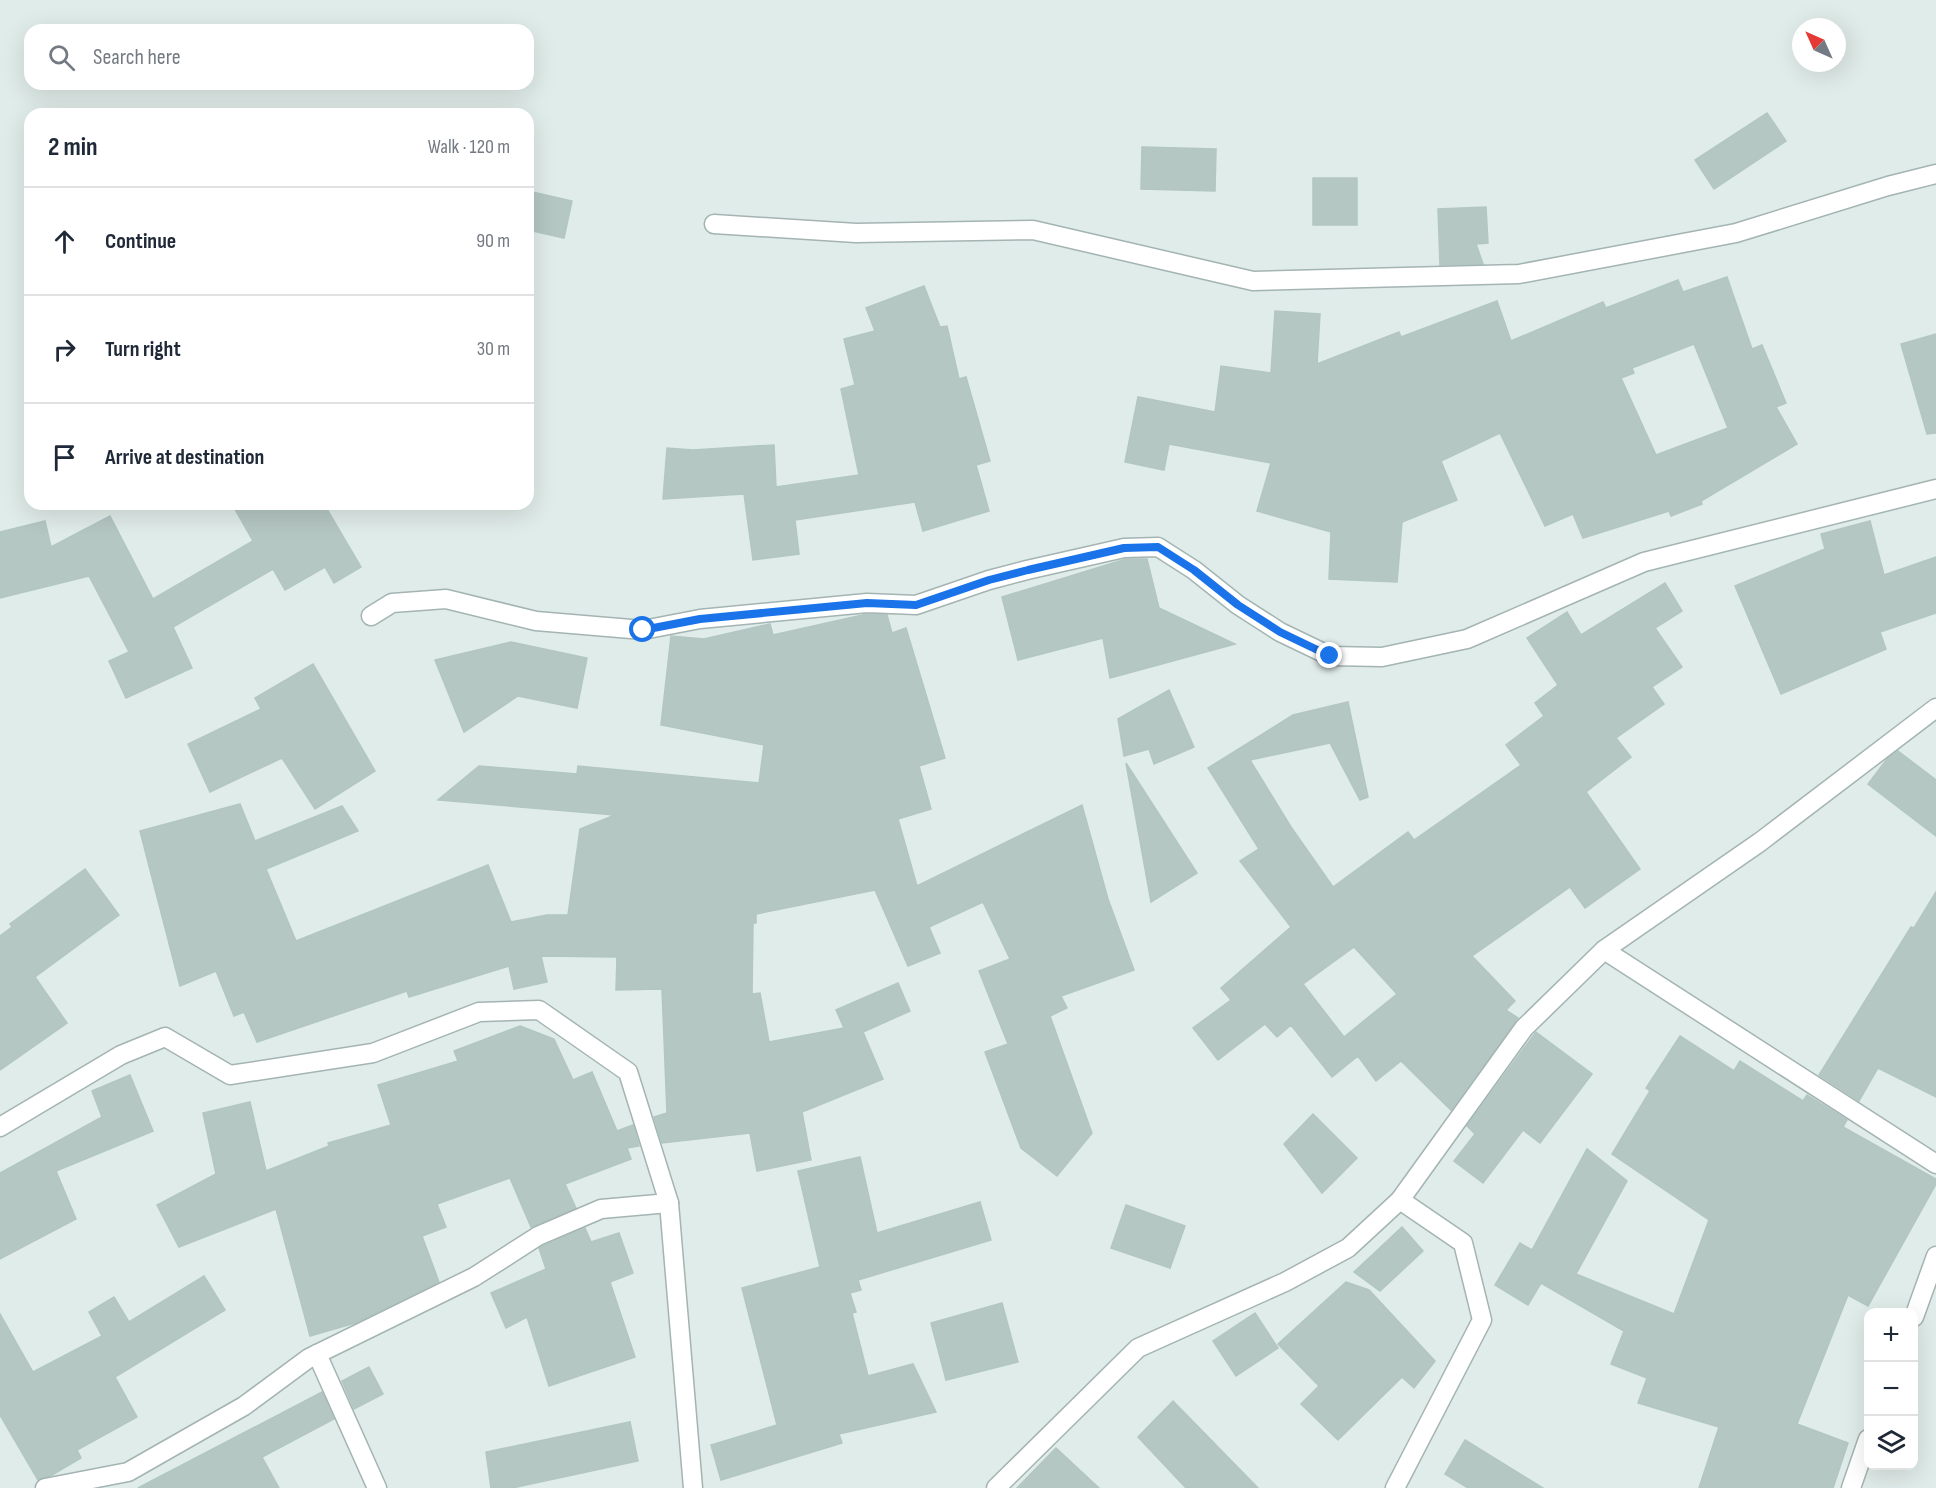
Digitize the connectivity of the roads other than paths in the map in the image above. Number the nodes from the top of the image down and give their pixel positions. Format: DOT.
graph roads {
  1 [pos="1936,174"];
  2 [pos="714,224"];
  3 [pos="1936,489"];
  4 [pos="371,616"];
  5 [pos="1936,708"];
  6 [pos="1604,950"];
  7 [pos="0,1128"];
  8 [pos="1936,1164"];
  9 [pos="1400,1200"];
  10 [pos="669,1203"];
  11 [pos="1936,1256"];
  12 [pos="1917,1308"];
  13 [pos="316,1354"];
  14 [pos="1864,1453"];
  15 [pos="45,1488"];
  16 [pos="377,1488"];
  17 [pos="693,1488"];
  18 [pos="996,1488"];
  19 [pos="1395,1488"];
  20 [pos="1851,1488"];
  1 -- 2 [label="street"];
  3 -- 4 [label="street"];
  5 -- 6 [label="street"];
  6 -- 8 [label="street"];
  6 -- 9 [label="street"];
  7 -- 10 [label="street"];
  9 -- 18 [label="street"];
  9 -- 19 [label="street"];
  10 -- 13 [label="street"];
  10 -- 17 [label="street"];
  11 -- 12 [label="street"];
  13 -- 15 [label="street"];
  13 -- 16 [label="street"];
  14 -- 20 [label="street"];
}
